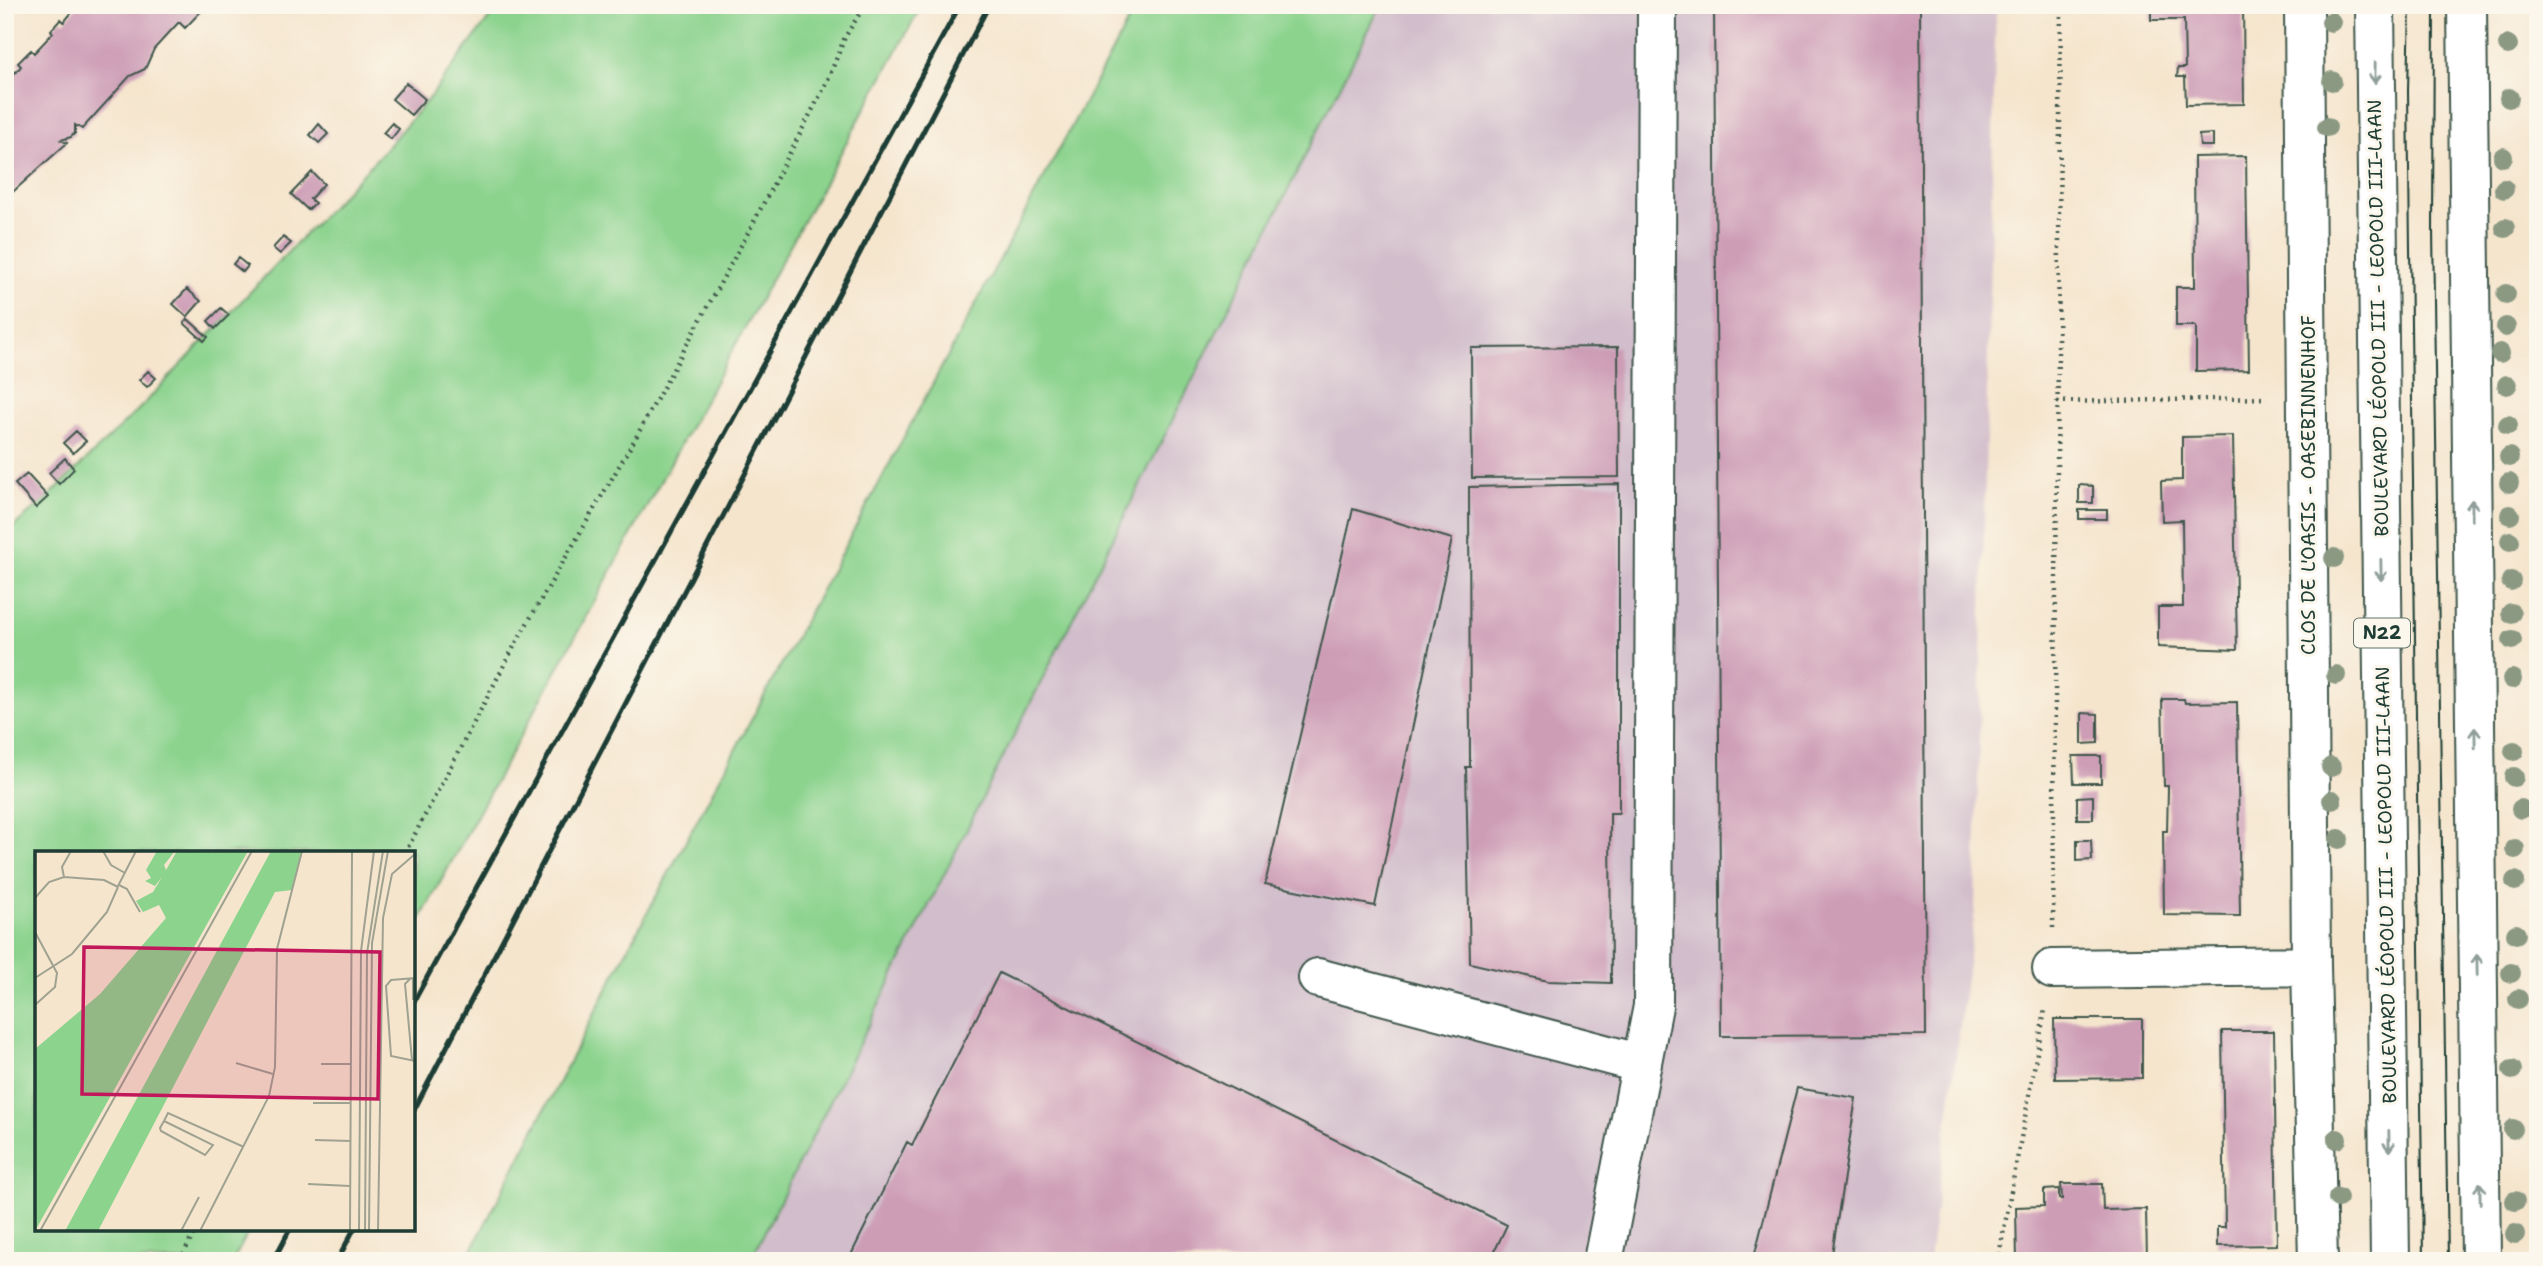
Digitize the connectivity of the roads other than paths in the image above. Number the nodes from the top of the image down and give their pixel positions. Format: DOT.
graph roads {
  1 [pos="1657,5"];
  2 [pos="2304,5"];
  3 [pos="2375,5"];
  4 [pos="2467,5"];
  5 [pos="2311,966"];
  6 [pos="2052,969"];
  7 [pos="1318,978"];
  8 [pos="1642,1064"];
  9 [pos="1604,1261"];
  10 [pos="2318,1261"];
  11 [pos="2390,1261"];
  12 [pos="2481,1261"];
  1 -- 8 [label="street"];
  2 -- 5 [label="street, CLOS DE L'OASIS - OASEBINNENHOF"];
  3 -- 11 [label="street, BOULEVARD LÉOPOLD III - LEOPOLD III-LAAN / N22, one-way"];
  12 -- 4 [label="street, one-way"];
  5 -- 6 [label="street"];
  5 -- 10 [label="street, CLOS DE L'OASIS - OASEBINNENHOF"];
  7 -- 8 [label="street"];
  8 -- 9 [label="street"];
}
